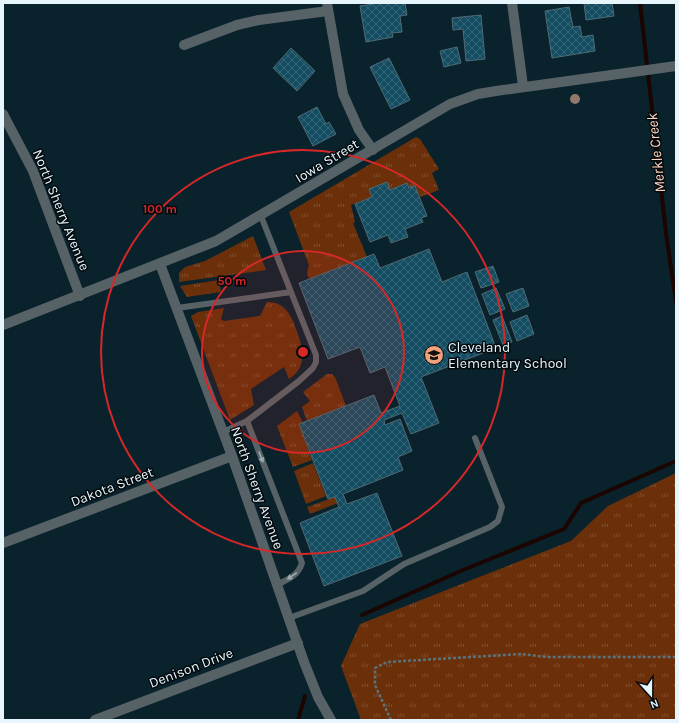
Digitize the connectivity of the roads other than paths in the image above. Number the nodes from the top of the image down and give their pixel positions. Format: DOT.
graph roads {
  1 [pos="512,3"];
  2 [pos="328,7"];
  3 [pos="184,45"];
  4 [pos="676,66"];
  5 [pos="523,86"];
  6 [pos="3,114"];
  7 [pos="373,150"];
  8 [pos="261,216"];
  9 [pos="160,264"];
  10 [pos="291,292"];
  11 [pos="80,296"];
  12 [pos="177,308"];
  13 [pos="3,325"];
  14 [pos="247,421"];
  15 [pos="223,432"];
  16 [pos="475,438"];
  17 [pos="232,456"];
  18 [pos="3,544"];
  19 [pos="277,585"];
  20 [pos="289,618"];
  21 [pos="298,643"];
  22 [pos="95,720"];
  23 [pos="331,720"];
  1 -- 5 [label="street"];
  2 -- 3 [label="street"];
  2 -- 7 [label="street"];
  4 -- 5 [label="street, Iowa Street"];
  5 -- 7 [label="street, Iowa Street"];
  6 -- 11 [label="street, North Sherry Avenue"];
  7 -- 8 [label="street, Iowa Street"];
  8 -- 9 [label="street, Iowa Street"];
  8 -- 10 [label="lane"];
  9 -- 11 [label="street, Iowa Street"];
  9 -- 12 [label="street, North Sherry Avenue"];
  10 -- 12 [label="lane"];
  10 -- 14 [label="lane"];
  11 -- 13 [label="street, Iowa Street"];
  12 -- 15 [label="street, North Sherry Avenue"];
  14 -- 15 [label="lane"];
  14 -- 19 [label="lane, one-way"];
  15 -- 17 [label="street, North Sherry Avenue"];
  16 -- 20 [label="lane"];
  17 -- 18 [label="street, Dakota Street"];
  17 -- 19 [label="street, North Sherry Avenue"];
  19 -- 20 [label="street, North Sherry Avenue"];
  20 -- 21 [label="street, North Sherry Avenue"];
  21 -- 22 [label="street, Denison Drive"];
  21 -- 23 [label="street, North Sherry Avenue"];
}
